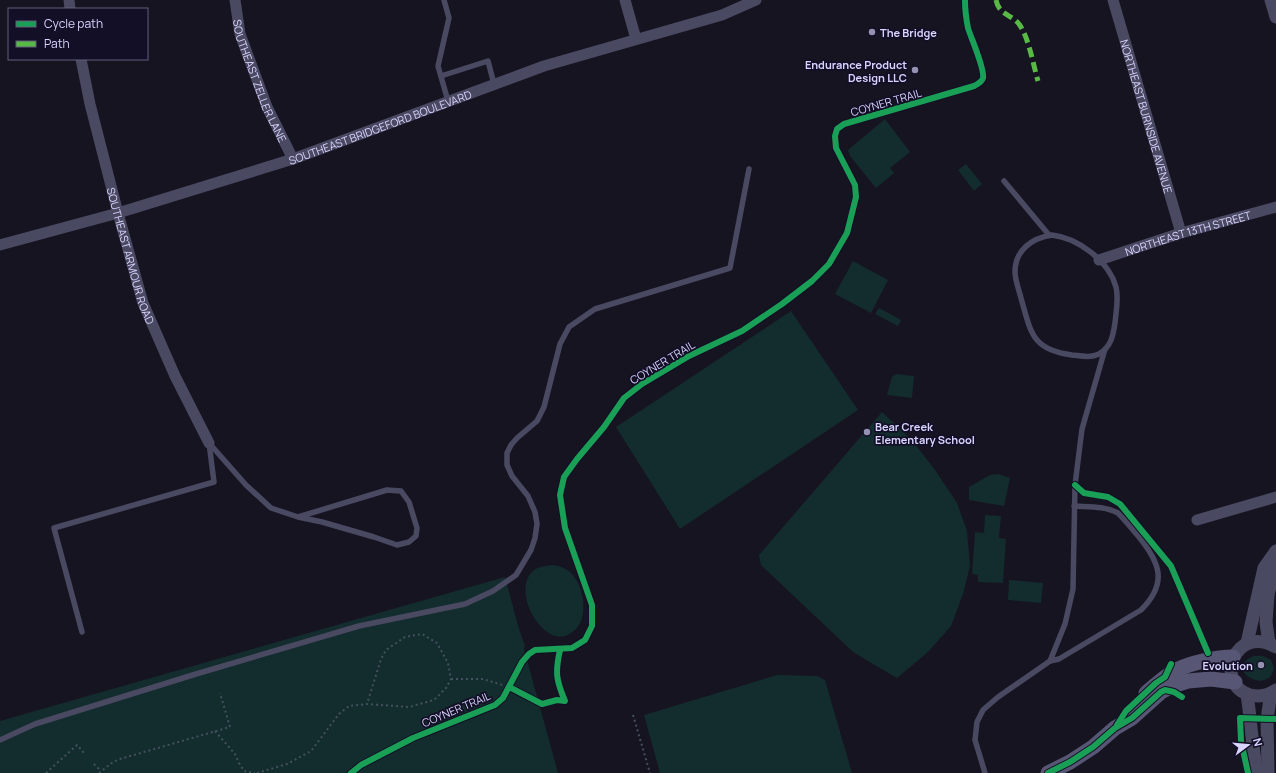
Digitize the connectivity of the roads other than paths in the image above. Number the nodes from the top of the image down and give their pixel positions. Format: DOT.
graph roads {
  1 [pos="235,0"];
  2 [pos="444,0"];
  3 [pos="625,0"];
  4 [pos="756,0"];
  5 [pos="1113,0"];
  6 [pos="1271,0"];
  7 [pos="1276,17"];
  8 [pos="636,39"];
  9 [pos="81,60"];
  10 [pos="441,76"];
  11 [pos="494,84"];
  12 [pos="448,101"];
  13 [pos="293,159"];
  14 [pos="749,169"];
  15 [pos="1004,181"];
  16 [pos="1276,207"];
  17 [pos="118,213"];
  18 [pos="1181,233"];
  19 [pos="1049,235"];
  20 [pos="0,245"];
  21 [pos="1099,260"];
  22 [pos="1105,349"];
  23 [pos="209,443"];
  24 [pos="1276,497"];
  25 [pos="1074,506"];
  26 [pos="298,517"];
  27 [pos="1197,520"];
  28 [pos="1276,551"];
  29 [pos="1276,559"];
  30 [pos="82,632"];
  31 [pos="1247,643"];
  32 [pos="1272,645"];
  33 [pos="1233,657"];
  34 [pos="1050,661"];
  35 [pos="1235,682"];
  36 [pos="1274,692"];
  37 [pos="1247,694"];
  38 [pos="1115,728"];
  39 [pos="0,740"];
  40 [pos="985,773"];
  41 [pos="1048,773"];
  42 [pos="1256,773"];
  43 [pos="1268,773"];
  1 -- 13 [label="street, SOUTHEAST ZELLER LANE"];
  2 -- 10 [label="lane"];
  3 -- 8 [label="street"];
  4 -- 8 [label="street, SOUTHEAST BRIDGEFORD BOULEVARD"];
  5 -- 18 [label="street, NORTHEAST BURNSIDE AVENUE"];
  6 -- 7 [label="street"];
  8 -- 11 [label="street, SOUTHEAST BRIDGEFORD BOULEVARD"];
  9 -- 17 [label="street, SOUTHEAST ARMOUR ROAD"];
  10 -- 11 [label="lane"];
  10 -- 12 [label="lane"];
  11 -- 12 [label="street, SOUTHEAST BRIDGEFORD BOULEVARD"];
  12 -- 13 [label="street, SOUTHEAST BRIDGEFORD BOULEVARD"];
  13 -- 17 [label="street, SOUTHEAST BRIDGEFORD BOULEVARD"];
  14 -- 39 [label="lane"];
  15 -- 19 [label="lane"];
  16 -- 18 [label="street, NORTHEAST 13TH STREET"];
  17 -- 20 [label="street, SOUTHEAST BRIDGEFORD BOULEVARD"];
  17 -- 23 [label="street, SOUTHEAST ARMOUR ROAD"];
  18 -- 21 [label="street, NORTHEAST 13TH STREET"];
  19 -- 21 [label="lane"];
  19 -- 22 [label="lane"];
  21 -- 22 [label="lane"];
  22 -- 25 [label="lane"];
  23 -- 26 [label="lane"];
  23 -- 30 [label="lane"];
  24 -- 27 [label="street"];
  25 -- 34 [label="lane"];
  25 -- 34 [label="lane"];
  26 -- 26 [label="lane"];
  28 -- 31 [label="street"];
  29 -- 32 [label="street"];
  31 -- 32 [label="street"];
  31 -- 33 [label="street"];
  33 -- 35 [label="street"];
  33 -- 38 [label="main road"];
  34 -- 40 [label="lane"];
  35 -- 37 [label="street"];
  35 -- 38 [label="main road"];
  36 -- 37 [label="street"];
  36 -- 43 [label="street"];
  37 -- 42 [label="street"];
  38 -- 41 [label="main road"];
}
